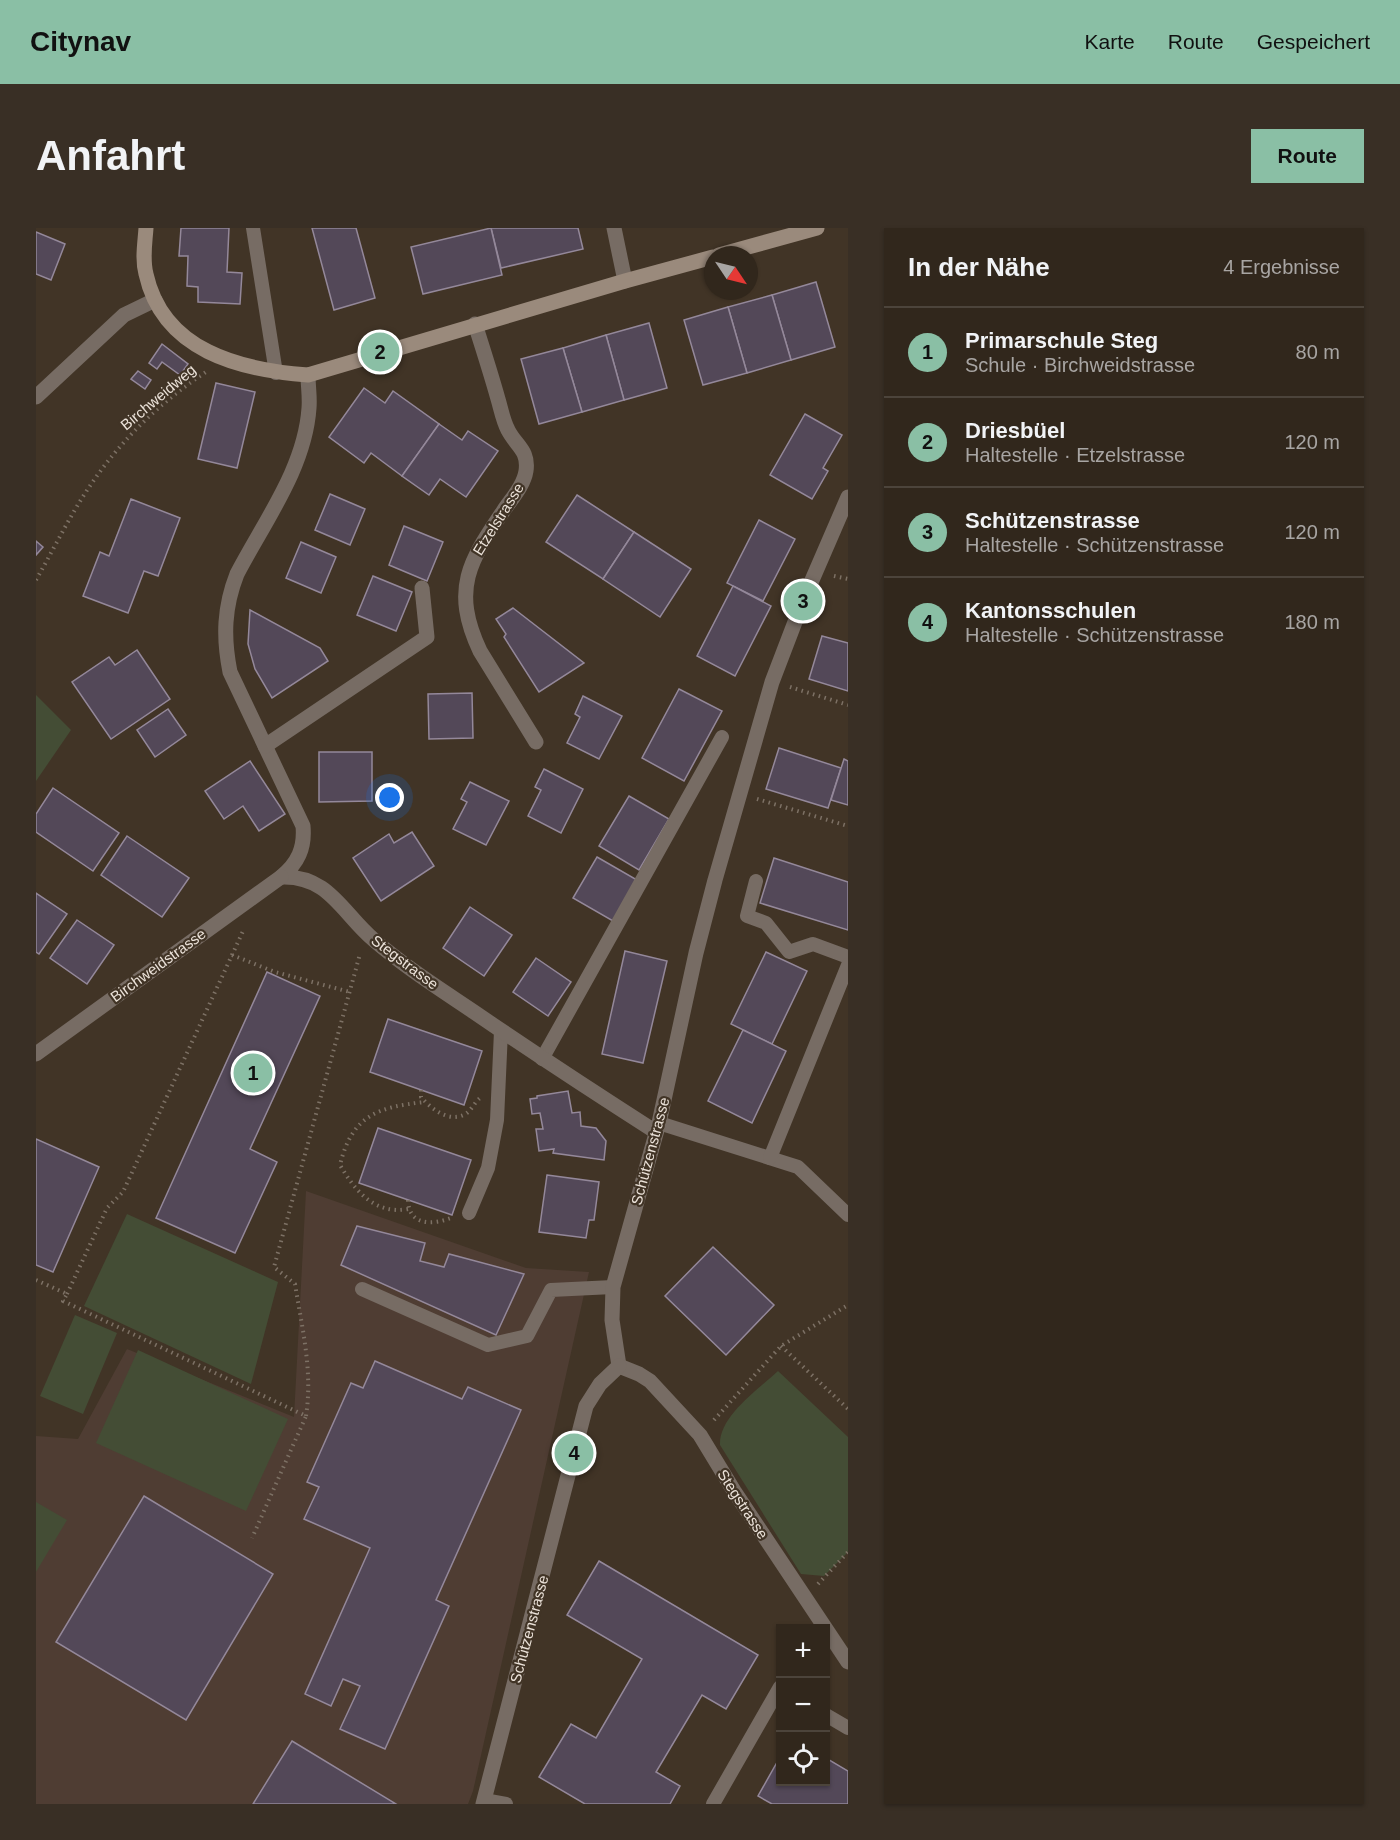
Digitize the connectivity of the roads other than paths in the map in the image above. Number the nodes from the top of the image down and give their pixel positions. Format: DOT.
graph roads {
  1 [pos="146,228"];
  2 [pos="253,228"];
  3 [pos="614,228"];
  4 [pos="817,228"];
  5 [pos="752,246"];
  6 [pos="704,259"];
  7 [pos="625,281"];
  8 [pos="155,300"];
  9 [pos="475,324"];
  10 [pos="276,372"];
  11 [pos="308,375"];
  12 [pos="36,397"];
  13 [pos="848,497"];
  14 [pos="422,588"];
  15 [pos="722,737"];
  16 [pos="536,742"];
  17 [pos="266,746"];
  18 [pos="281,877"];
  19 [pos="756,881"];
  20 [pos="848,957"];
  21 [pos="848,965"];
  22 [pos="501,1031"];
  23 [pos="36,1054"];
  24 [pos="542,1059"];
  25 [pos="657,1128"];
  26 [pos="770,1158"];
  27 [pos="469,1213"];
  28 [pos="848,1215"];
  29 [pos="613,1287"];
  30 [pos="362,1289"];
  31 [pos="619,1366"];
  32 [pos="848,1662"];
  33 [pos="776,1696"];
  34 [pos="830,1718"];
  35 [pos="848,1728"];
  36 [pos="484,1802"];
  37 [pos="506,1804"];
  38 [pos="713,1804"];
  1 -- 8 [label="street"];
  2 -- 10 [label="lane"];
  3 -- 7 [label="street"];
  4 -- 5 [label="street"];
  6 -- 7 [label="street"];
  7 -- 9 [label="street"];
  8 -- 10 [label="street"];
  8 -- 12 [label="street"];
  9 -- 11 [label="street"];
  9 -- 16 [label="street, Etzelstrasse"];
  10 -- 11 [label="street"];
  11 -- 17 [label="street"];
  13 -- 25 [label="street, Schützenstrasse"];
  14 -- 17 [label="street"];
  15 -- 24 [label="lane"];
  17 -- 18 [label="street"];
  18 -- 22 [label="street, Stegstrasse"];
  18 -- 23 [label="street, Birchweidstrasse"];
  19 -- 20 [label="lane"];
  21 -- 26 [label="lane"];
  22 -- 24 [label="street, Stegstrasse"];
  22 -- 27 [label="lane"];
  24 -- 25 [label="street, Stegstrasse"];
  25 -- 26 [label="lane"];
  25 -- 29 [label="street, Schützenstrasse"];
  26 -- 28 [label="lane"];
  29 -- 30 [label="lane"];
  29 -- 31 [label="street, Schützenstrasse"];
  31 -- 32 [label="street, Stegstrasse"];
  31 -- 36 [label="street, Schützenstrasse"];
  33 -- 38 [label="lane"];
  34 -- 35 [label="lane"];
  36 -- 37 [label="lane"];
}
